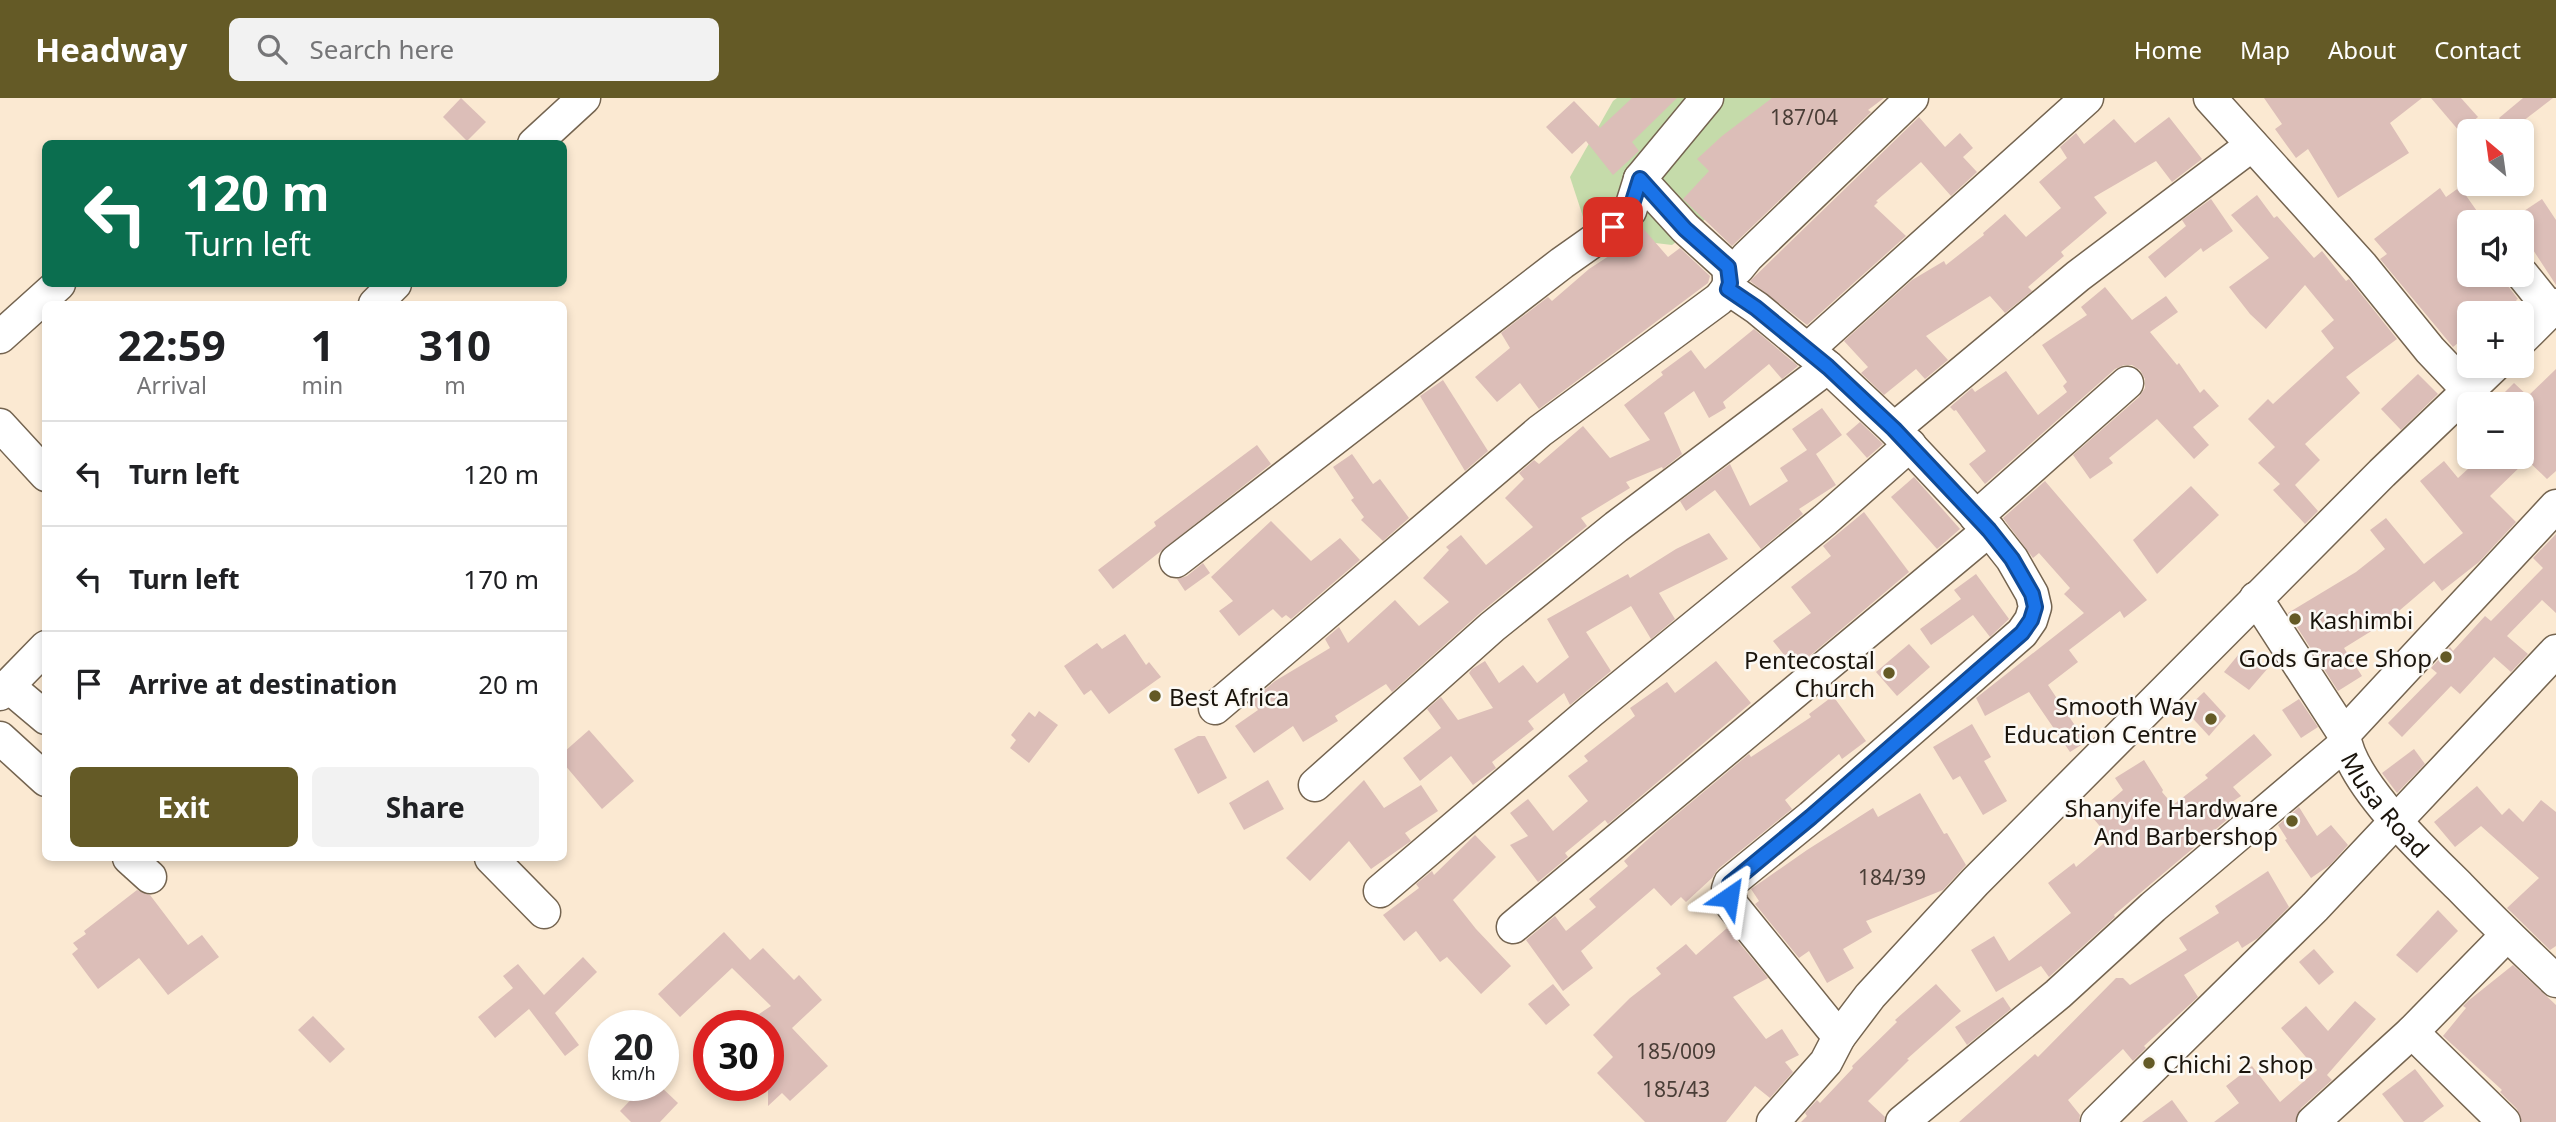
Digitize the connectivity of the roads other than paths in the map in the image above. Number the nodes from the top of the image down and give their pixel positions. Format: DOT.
graph roads {
  1 [pos="584,98"];
  2 [pos="1706,98"];
  3 [pos="1912,98"];
  4 [pos="2087,98"];
  5 [pos="2210,98"];
  6 [pos="538,140"];
  7 [pos="2252,145"];
  8 [pos="1640,179"];
  9 [pos="1728,278"];
  10 [pos="56,287"];
  11 [pos="392,287"];
  12 [pos="2534,287"];
  13 [pos="378,301"];
  14 [pos="2554,308"];
  15 [pos="2534,327"];
  16 [pos="0,337"];
  17 [pos="1817,358"];
  18 [pos="2481,378"];
  19 [pos="2127,383"];
  20 [pos="2468,390"];
  21 [pos="0,425"];
  22 [pos="1902,437"];
  23 [pos="42,471"];
  24 [pos="2556,506"];
  25 [pos="1983,524"];
  26 [pos="1175,561"];
  27 [pos="2256,598"];
  28 [pos="2556,650"];
  29 [pos="42,651"];
  30 [pos="4,690"];
  31 [pos="1215,708"];
  32 [pos="42,715"];
  33 [pos="0,738"];
  34 [pos="2344,739"];
  35 [pos="42,776"];
  36 [pos="1315,785"];
  37 [pos="2394,821"];
  38 [pos="494,861"];
  39 [pos="1380,891"];
  40 [pos="544,912"];
  41 [pos="1513,927"];
  42 [pos="2507,935"];
  43 [pos="2556,981"];
  44 [pos="2412,1032"];
  45 [pos="1839,1037"];
  46 [pos="1773,1122"];
  47 [pos="1902,1122"];
  48 [pos="2097,1122"];
  49 [pos="2313,1122"];
  50 [pos="2504,1122"];
  1 -- 6 [label="street"];
  2 -- 8 [label="street"];
  3 -- 9 [label="street"];
  4 -- 17 [label="street"];
  5 -- 7 [label="street"];
  7 -- 20 [label="street"];
  7 -- 22 [label="street"];
  8 -- 9 [label="street"];
  8 -- 26 [label="street"];
  9 -- 17 [label="street"];
  9 -- 31 [label="street"];
  10 -- 16 [label="street"];
  11 -- 13 [label="street"];
  12 -- 14 [label="street"];
  14 -- 15 [label="street"];
  17 -- 22 [label="street"];
  17 -- 36 [label="street"];
  18 -- 20 [label="street"];
  19 -- 25 [label="street"];
  20 -- 27 [label="street"];
  21 -- 23 [label="street"];
  22 -- 25 [label="street"];
  22 -- 39 [label="street"];
  24 -- 34 [label="street"];
  25 -- 41 [label="street"];
  25 -- 45 [label="street"];
  27 -- 34 [label="street, Musa Road"];
  27 -- 45 [label="street"];
  28 -- 37 [label="street"];
  29 -- 30 [label="street"];
  30 -- 32 [label="street"];
  33 -- 35 [label="street"];
  34 -- 37 [label="street, Musa Road"];
  34 -- 47 [label="street"];
  37 -- 42 [label="street, Musa Road"];
  37 -- 48 [label="street"];
  38 -- 40 [label="street"];
  42 -- 43 [label="street, Musa Road"];
  42 -- 44 [label="street"];
  44 -- 49 [label="street"];
  44 -- 50 [label="street"];
  45 -- 46 [label="street"];
}
